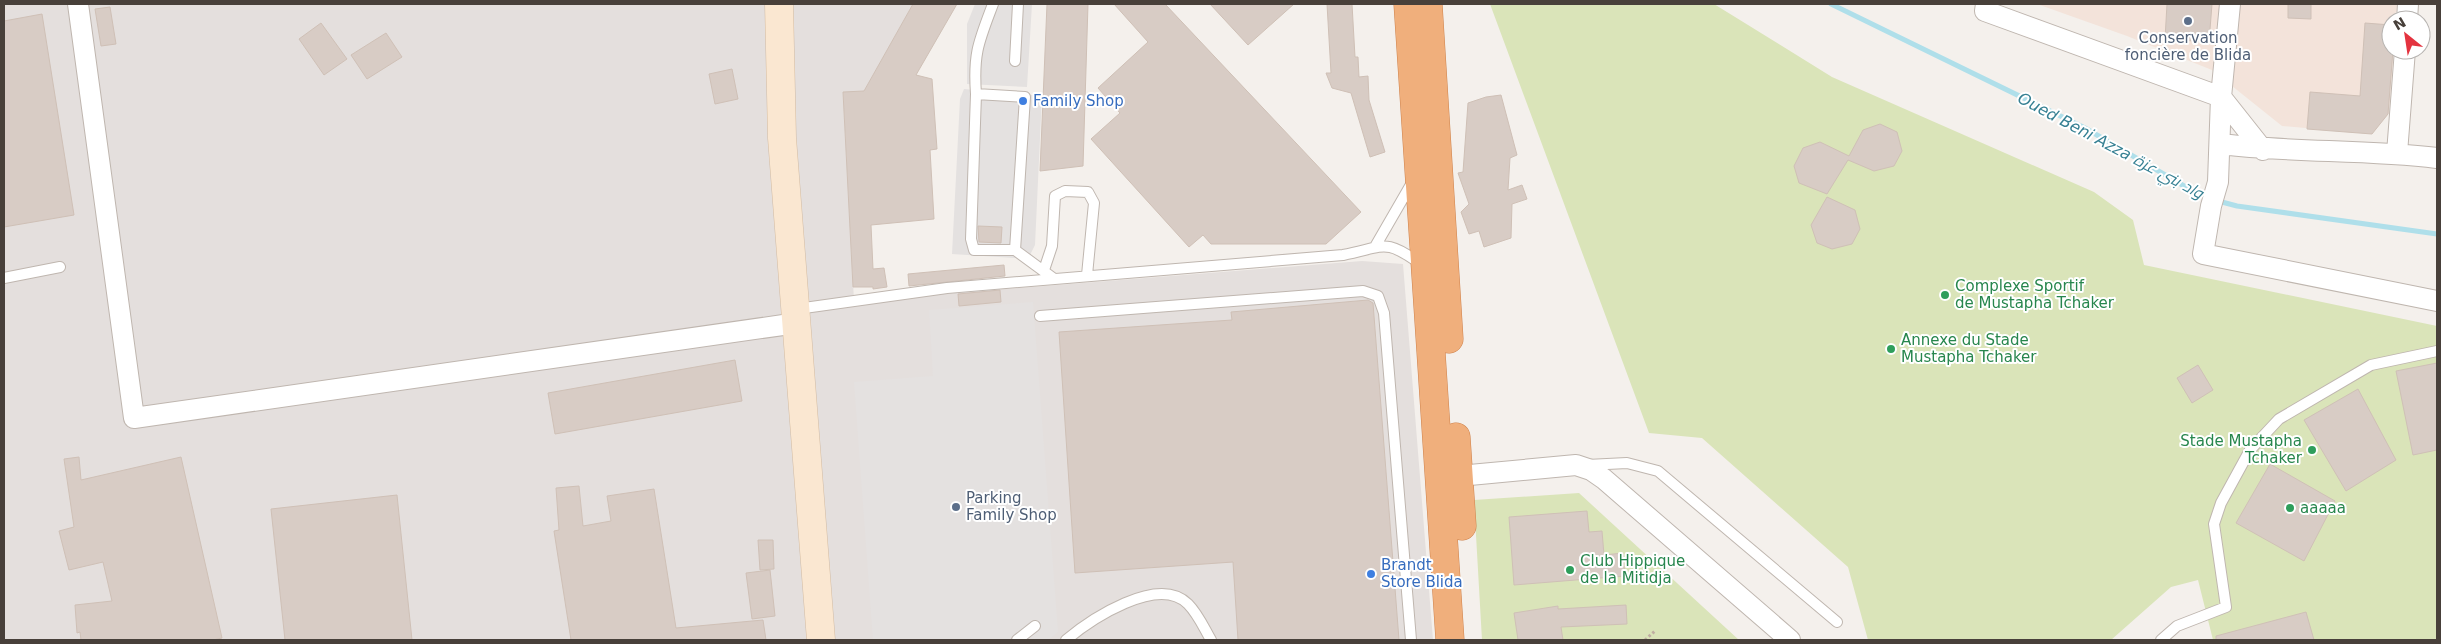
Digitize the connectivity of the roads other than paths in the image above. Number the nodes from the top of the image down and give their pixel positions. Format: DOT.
graph roads {
  1 [pos="78,4"];
  2 [pos="779,4"];
  3 [pos="993,4"];
  4 [pos="1018,4"];
  5 [pos="1408,4"];
  6 [pos="1428,4"];
  7 [pos="1986,4"];
  8 [pos="2230,4"];
  9 [pos="2404,60"];
  10 [pos="1015,61"];
  11 [pos="976,94"];
  12 [pos="2221,97"];
  13 [pos="2221,144"];
  14 [pos="2263,150"];
  15 [pos="2397,153"];
  16 [pos="2437,158"];
  17 [pos="1419,172"];
  18 [pos="1376,245"];
  19 [pos="1015,250"];
  20 [pos="60,267"];
  21 [pos="1425,268"];
  22 [pos="1044,270"];
  23 [pos="1086,275"];
  24 [pos="4,278"];
  25 [pos="1053,278"];
  26 [pos="2437,302"];
  27 [pos="796,316"];
  28 [pos="1040,316"];
  29 [pos="2437,351"];
  30 [pos="1576,465"];
  31 [pos="1459,476"];
  32 [pos="1837,622"];
  33 [pos="1035,626"];
  34 [pos="820,640"];
  35 [pos="1017,640"];
  36 [pos="1066,640"];
  37 [pos="1211,640"];
  38 [pos="1411,640"];
  39 [pos="1450,640"];
  40 [pos="1469,640"];
  41 [pos="1790,640"];
  42 [pos="2161,640"];
  1 -- 27 [label="street"];
  2 -- 27 [label="street"];
  3 -- 11 [label="lane"];
  4 -- 10 [label="lane"];
  5 -- 17 [label="highway"];
  6 -- 31 [label="highway"];
  7 -- 12 [label="street"];
  8 -- 12 [label="street"];
  9 -- 15 [label="street"];
  11 -- 19 [label="lane"];
  11 -- 19 [label="lane"];
  12 -- 13 [label="street"];
  12 -- 14 [label="street"];
  13 -- 14 [label="street"];
  13 -- 26 [label="street"];
  14 -- 15 [label="street"];
  15 -- 16 [label="street"];
  17 -- 18 [label="lane"];
  17 -- 21 [label="highway"];
  18 -- 21 [label="lane"];
  18 -- 23 [label="lane"];
  19 -- 22 [label="lane"];
  20 -- 24 [label="lane"];
  21 -- 39 [label="highway"];
  22 -- 23 [label="lane"];
  22 -- 25 [label="lane"];
  23 -- 25 [label="lane"];
  25 -- 27 [label="lane"];
  27 -- 34 [label="street"];
  28 -- 38 [label="lane"];
  29 -- 42 [label="lane"];
  30 -- 31 [label="street"];
  30 -- 32 [label="lane"];
  30 -- 41 [label="street"];
  31 -- 40 [label="highway"];
  33 -- 35 [label="lane"];
  36 -- 37 [label="lane"];
}
